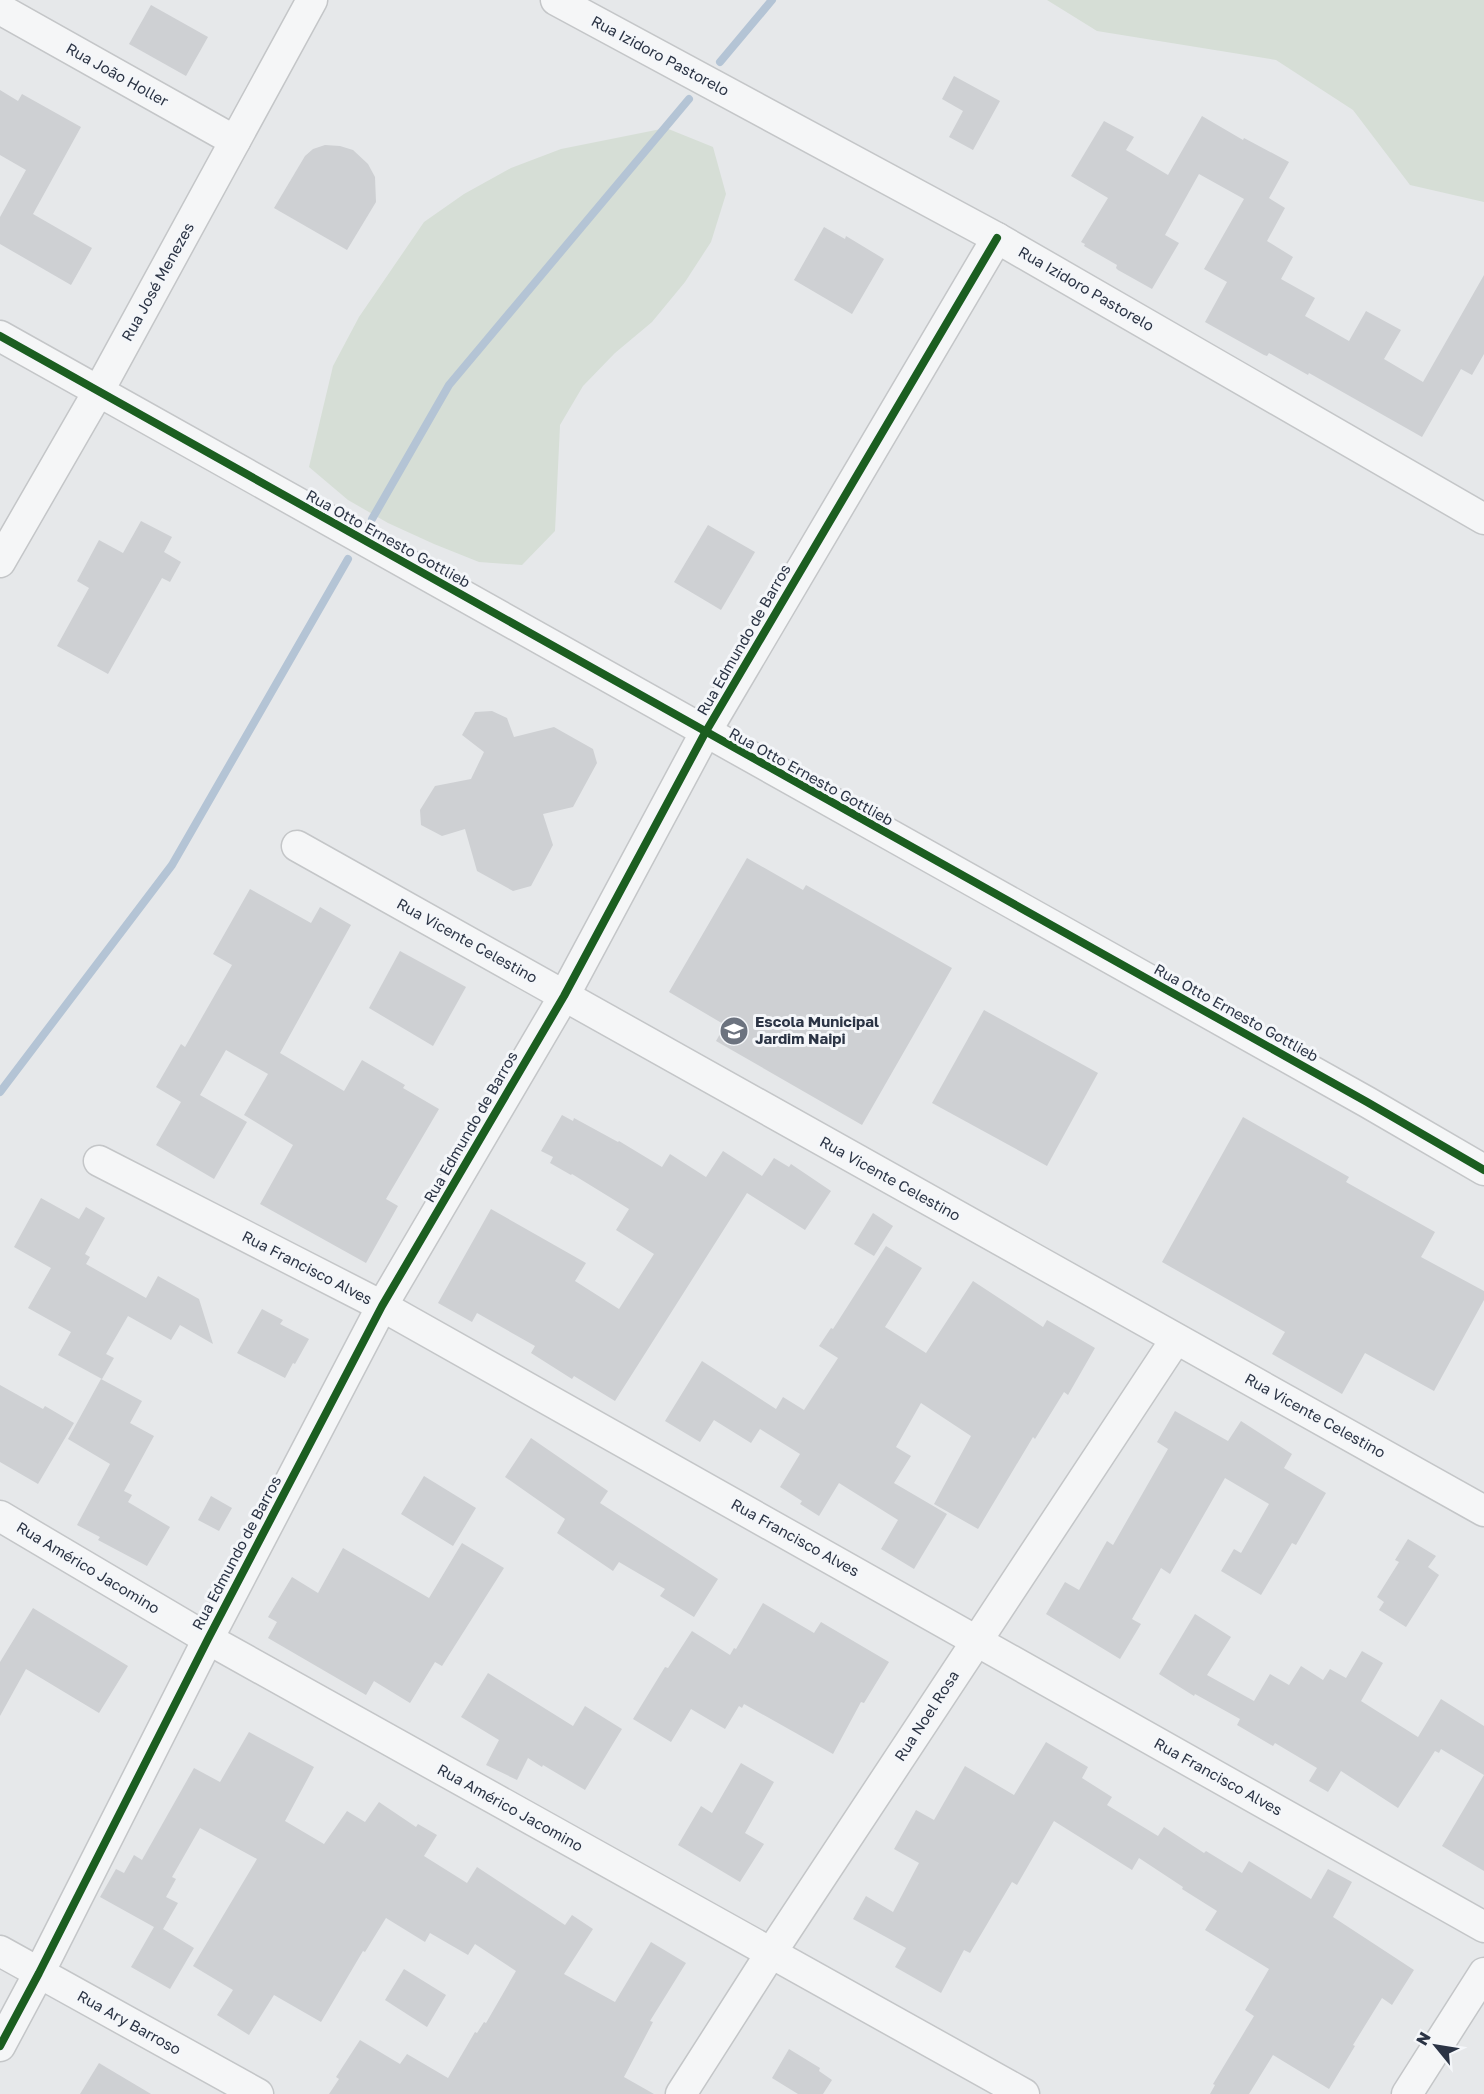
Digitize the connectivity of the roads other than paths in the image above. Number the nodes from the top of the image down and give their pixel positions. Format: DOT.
graph roads {
  1 [pos="312,0"];
  2 [pos="556,0"];
  3 [pos="0,9"];
  4 [pos="235,141"];
  5 [pos="997,238"];
  6 [pos="0,336"];
  7 [pos="98,392"];
  8 [pos="1484,519"];
  9 [pos="0,562"];
  10 [pos="705,733"];
  11 [pos="297,846"];
  12 [pos="564,996"];
  13 [pos="99,1161"];
  14 [pos="1484,1170"];
  15 [pos="382,1306"];
  16 [pos="1176,1339"];
  17 [pos="1484,1511"];
  18 [pos="0,1516"];
  19 [pos="208,1638"];
  20 [pos="976,1641"];
  21 [pos="1484,1927"];
  22 [pos="0,1951"];
  23 [pos="771,1953"];
  24 [pos="1484,1973"];
  25 [pos="39,1974"];
  26 [pos="0,2046"];
  27 [pos="258,2094"];
  28 [pos="681,2094"];
  29 [pos="1024,2094"];
  30 [pos="1407,2094"];
  1 -- 4 [label="street, Rua José Menezes"];
  2 -- 5 [label="street, Rua Izidoro Pastorelo"];
  3 -- 4 [label="street, Rua João Holler"];
  4 -- 7 [label="street, Rua José Menezes"];
  5 -- 8 [label="street, Rua Izidoro Pastorelo"];
  5 -- 10 [label="street, Rua Edmundo de Barros"];
  6 -- 7 [label="street, Rua Otto Ernesto Gottlieb"];
  7 -- 9 [label="street, Rua José Menezes"];
  7 -- 10 [label="street, Rua Otto Ernesto Gottlieb"];
  10 -- 12 [label="street, Rua Edmundo de Barros"];
  10 -- 14 [label="street, Rua Otto Ernesto Gottlieb"];
  11 -- 12 [label="street, Rua Vicente Celestino"];
  12 -- 15 [label="street, Rua Edmundo de Barros"];
  12 -- 16 [label="street, Rua Vicente Celestino"];
  13 -- 15 [label="street, Rua Francisco Alves"];
  15 -- 19 [label="street, Rua Edmundo de Barros"];
  15 -- 20 [label="street, Rua Francisco Alves"];
  16 -- 17 [label="street, Rua Vicente Celestino"];
  16 -- 20 [label="street, Rua Noel Rosa"];
  18 -- 19 [label="street, Rua Américo Jacomino"];
  19 -- 23 [label="street, Rua Américo Jacomino"];
  19 -- 25 [label="street, Rua Edmundo de Barros"];
  20 -- 21 [label="street, Rua Francisco Alves"];
  20 -- 23 [label="street, Rua Noel Rosa"];
  22 -- 25 [label="street, Rua Ary Barroso"];
  23 -- 28 [label="street, Rua Noel Rosa"];
  23 -- 29 [label="street, Rua Américo Jacomino"];
  24 -- 30 [label="street"];
  25 -- 26 [label="street, Rua Edmundo de Barros"];
  25 -- 27 [label="street, Rua Ary Barroso"];
}
